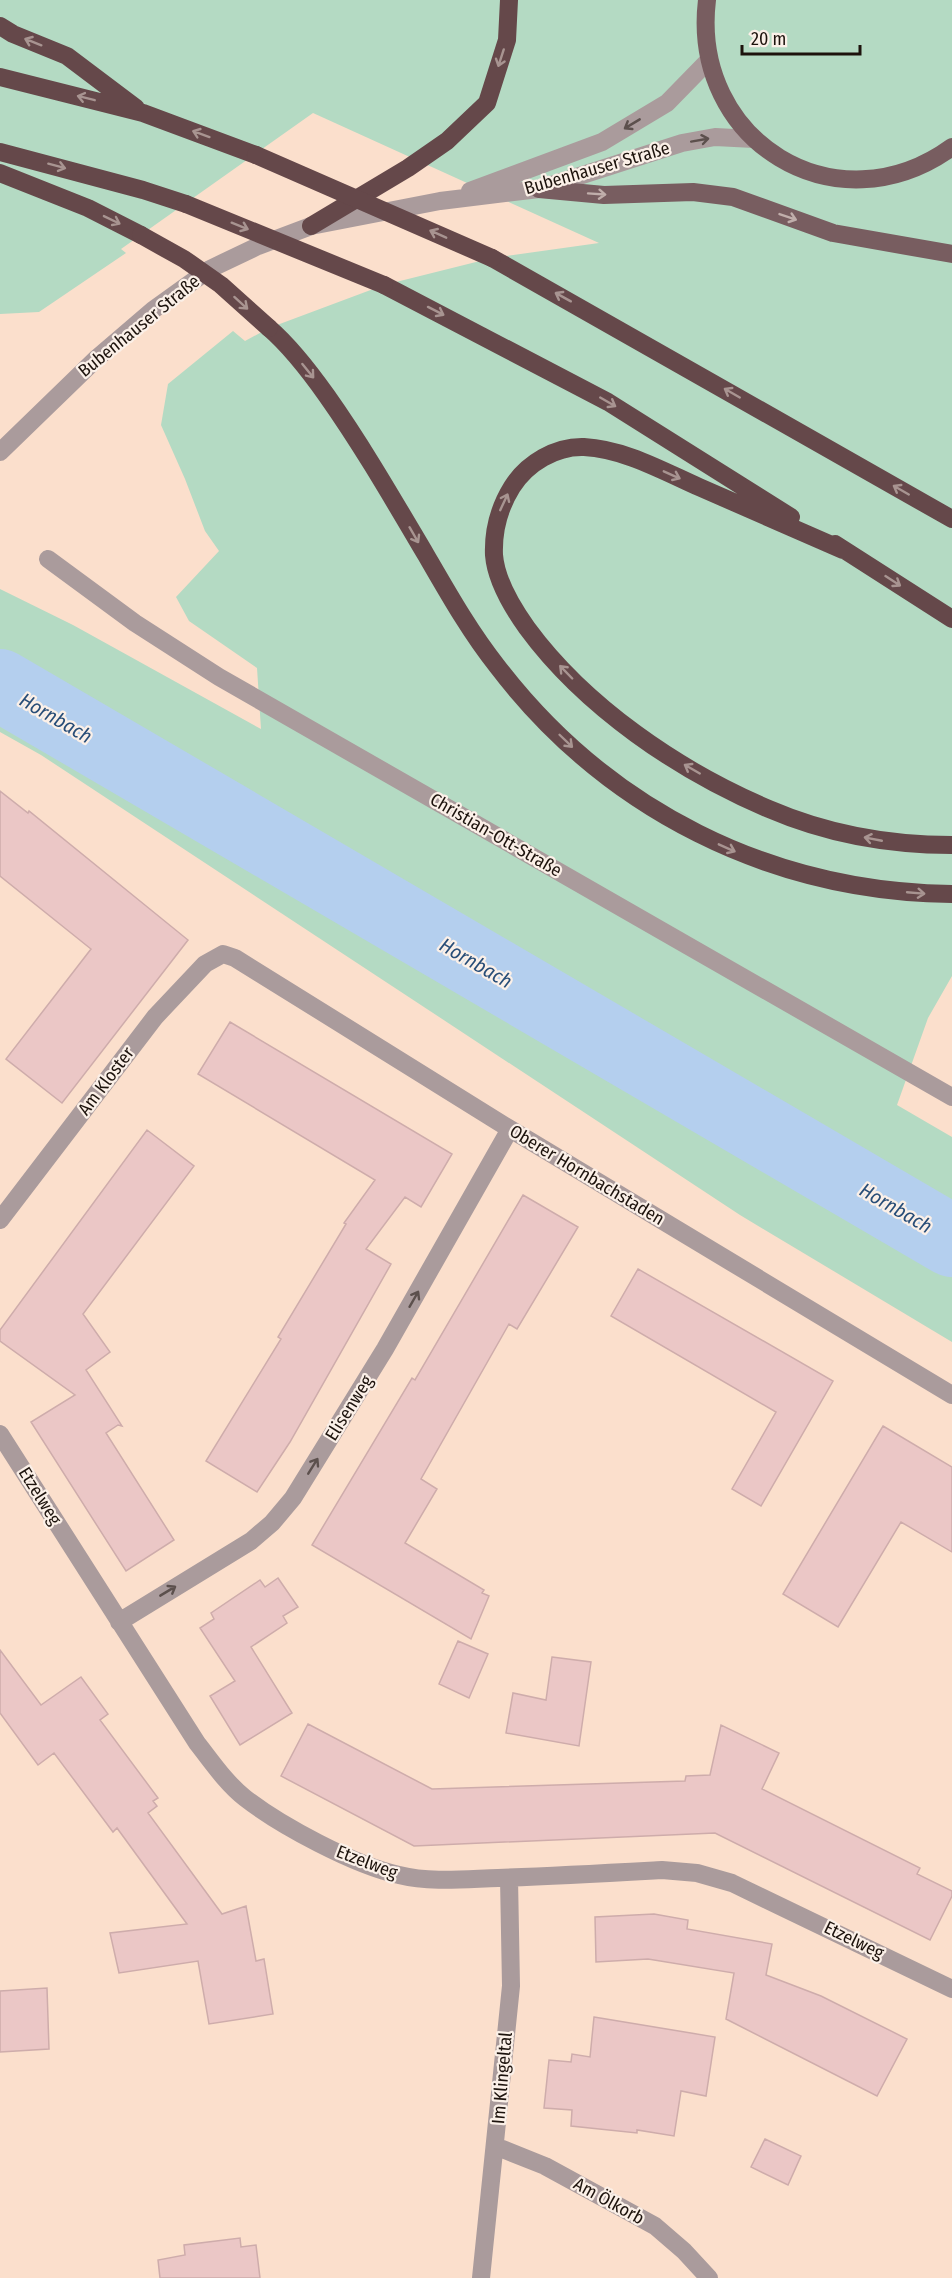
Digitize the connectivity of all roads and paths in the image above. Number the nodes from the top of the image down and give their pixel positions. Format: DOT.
graph roads {
  1 [pos="509,0"];
  2 [pos="707,0"];
  3 [pos="0,26"];
  4 [pos="708,61"];
  5 [pos="0,77"];
  6 [pos="143,113"];
  7 [pos="754,139"];
  8 [pos="952,147"];
  9 [pos="0,152"];
  10 [pos="926,163"];
  11 [pos="952,166"];
  12 [pos="0,173"];
  13 [pos="539,189"];
  14 [pos="440,201"];
  15 [pos="311,226"];
  16 [pos="952,254"];
  17 [pos="0,452"];
  18 [pos="952,519"];
  19 [pos="843,550"];
  20 [pos="48,559"];
  21 [pos="952,619"];
  22 [pos="952,845"];
  23 [pos="952,894"];
  24 [pos="223,954"];
  25 [pos="952,1097"];
  26 [pos="510,1129"];
  27 [pos="0,1220"];
  28 [pos="952,1395"];
  29 [pos="0,1434"];
  30 [pos="118,1622"];
  31 [pos="509,1878"];
  32 [pos="952,1989"];
  33 [pos="495,2146"];
  34 [pos="481,2278"];
  35 [pos="709,2278"];
  1 -- 15 [label="highway, one-way"];
  2 -- 4 [label="main road"];
  6 -- 3 [label="highway, one-way"];
  4 -- 7 [label="main road"];
  4 -- 14 [label="street, Bubenhauser Straße, one-way"];
  6 -- 5 [label="highway, one-way"];
  18 -- 6 [label="highway, one-way, bridge"];
  7 -- 10 [label="main road"];
  13 -- 7 [label="street, Bubenhauser Straße, one-way"];
  8 -- 10 [label="main road"];
  9 -- 19 [label="highway, one-way, bridge"];
  10 -- 11 [label="main road"];
  12 -- 23 [label="highway, one-way, bridge"];
  13 -- 14 [label="street, Bubenhauser Straße"];
  13 -- 16 [label="main road, one-way"];
  14 -- 15 [label="street, Bubenhauser Straße"];
  15 -- 17 [label="street, Bubenhauser Straße"];
  19 -- 21 [label="highway, one-way"];
  22 -- 19 [label="highway, one-way"];
  20 -- 25 [label="street, Christian-Ott-Straße"];
  24 -- 26 [label="street, Oberer Hornbachstaden"];
  24 -- 27 [label="street, Am Kloster"];
  26 -- 28 [label="street, Oberer Hornbachstaden"];
  30 -- 26 [label="street, Elisenweg, one-way"];
  29 -- 30 [label="street, Etzelweg"];
  30 -- 31 [label="street, Etzelweg"];
  31 -- 32 [label="street, Etzelweg"];
  31 -- 33 [label="street, Im Klingeltal"];
  33 -- 34 [label="street, Im Klingeltal"];
  33 -- 35 [label="street, Am Ölkorb"];
}
